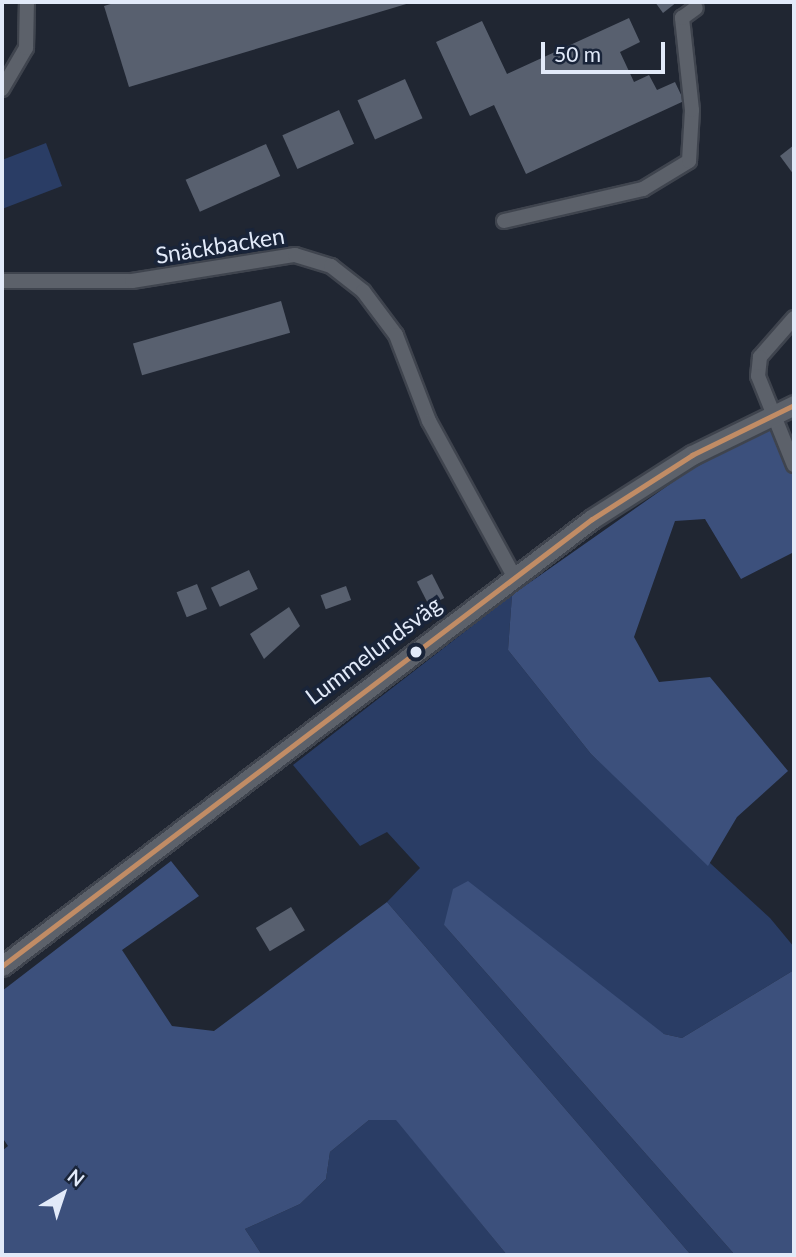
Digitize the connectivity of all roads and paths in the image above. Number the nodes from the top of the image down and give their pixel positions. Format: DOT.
graph roads {
  1 [pos="27,2"];
  2 [pos="696,8"];
  3 [pos="2,89"];
  4 [pos="504,221"];
  5 [pos="2,281"];
  6 [pos="794,318"];
  7 [pos="794,405"];
  8 [pos="774,414"];
  9 [pos="794,465"];
  10 [pos="514,576"];
  11 [pos="2,966"];
  1 -- 3 [label="street"];
  2 -- 4 [label="street"];
  5 -- 10 [label="street, Snäckbacken"];
  6 -- 8 [label="street"];
  7 -- 8 [label="main road, Lummelundsväg"];
  8 -- 9 [label="street"];
  8 -- 10 [label="main road, Lummelundsväg"];
  10 -- 11 [label="main road, Lummelundsväg"];
}
